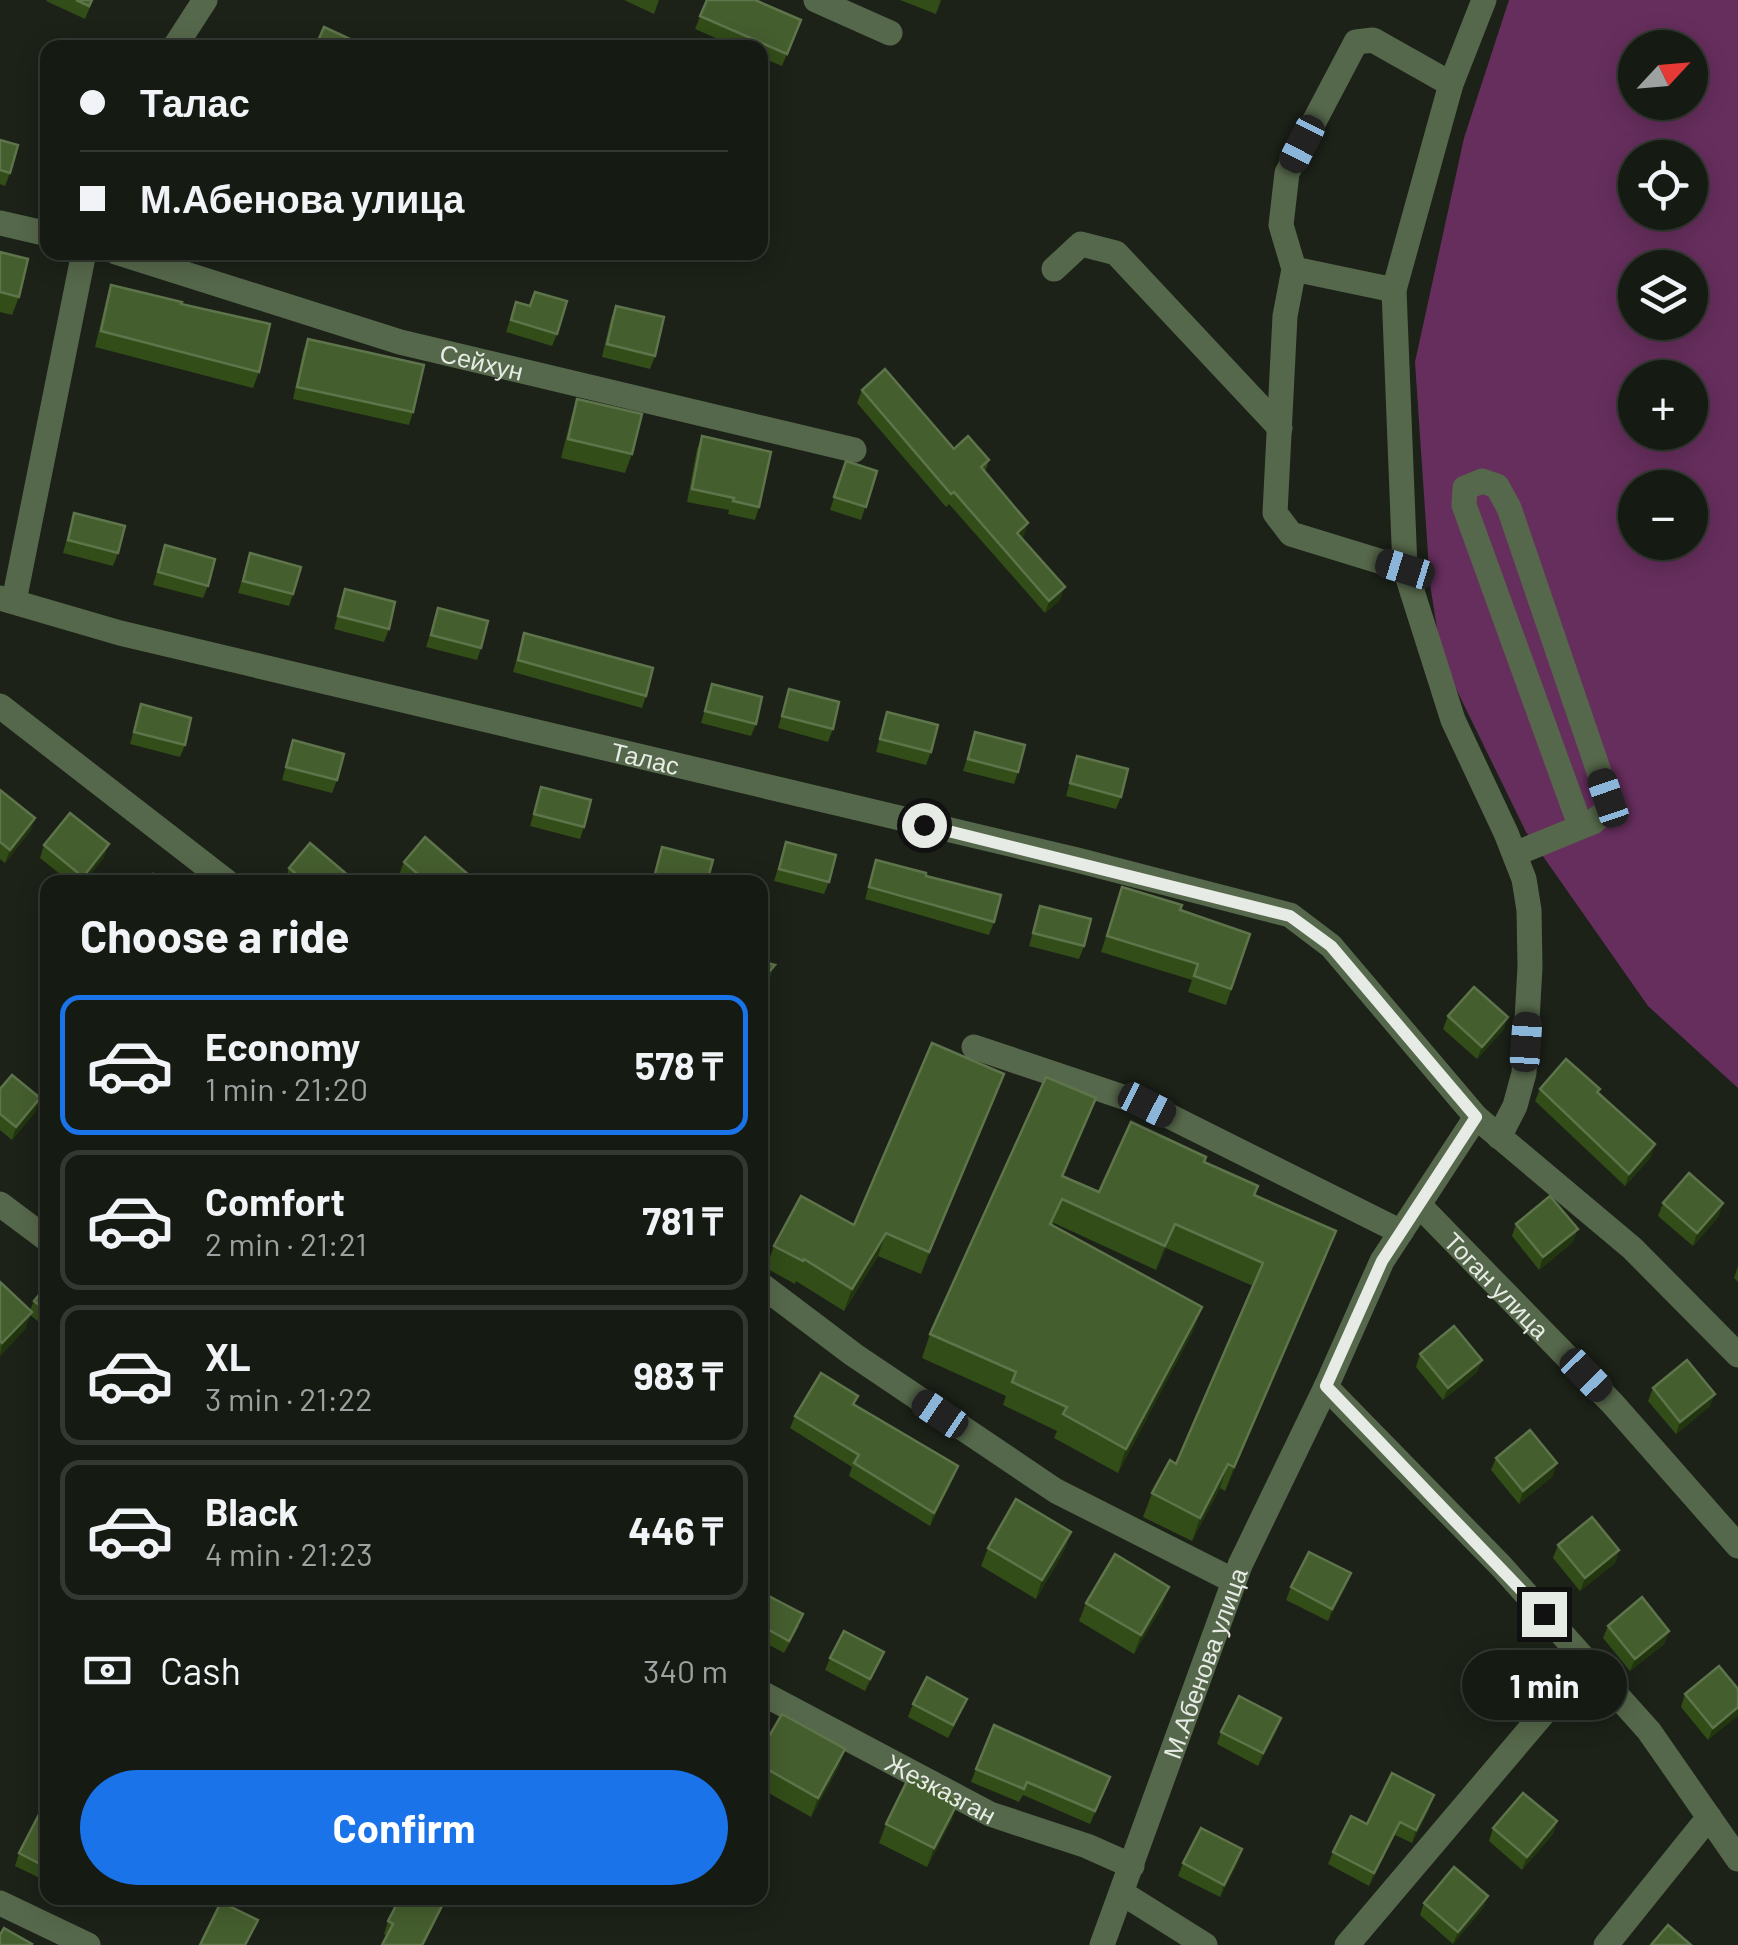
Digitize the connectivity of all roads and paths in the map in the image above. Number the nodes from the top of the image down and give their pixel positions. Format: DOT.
graph roads {
  1 [pos="205,0"];
  2 [pos="816,0"];
  3 [pos="1484,0"];
  4 [pos="890,33"];
  5 [pos="179,40"];
  6 [pos="1451,84"];
  7 [pos="0,224"];
  8 [pos="40,232"];
  9 [pos="82,260"];
  10 [pos="141,260"];
  11 [pos="1054,269"];
  12 [pos="1294,270"];
  13 [pos="1394,290"];
  14 [pos="1280,428"];
  15 [pos="854,450"];
  16 [pos="1405,569"];
  17 [pos="7,599"];
  18 [pos="0,706"];
  19 [pos="1580,826"];
  20 [pos="1514,854"];
  21 [pos="218,875"];
  22 [pos="974,1047"];
  23 [pos="1476,1117"];
  24 [pos="1500,1137"];
  25 [pos="0,1204"];
  26 [pos="1419,1205"];
  27 [pos="1402,1232"];
  28 [pos="40,1234"];
  29 [pos="768,1290"];
  30 [pos="1738,1355"];
  31 [pos="1326,1386"];
  32 [pos="1738,1546"];
  33 [pos="1234,1581"];
  34 [pos="1587,1662"];
  35 [pos="768,1696"];
  36 [pos="1709,1818"];
  37 [pos="1738,1859"];
  38 [pos="1132,1866"];
  39 [pos="1122,1893"];
  40 [pos="0,1903"];
  41 [pos="88,1945"];
  42 [pos="1102,1945"];
  43 [pos="1205,1945"];
  44 [pos="1347,1945"];
  45 [pos="1606,1945"];
  1 -- 5 [label="street"];
  2 -- 4 [label="street"];
  3 -- 6 [label="street"];
  6 -- 12 [label="street"];
  6 -- 13 [label="street"];
  7 -- 8 [label="street"];
  9 -- 17 [label="street"];
  10 -- 15 [label="street, Сейхун"];
  11 -- 14 [label="street"];
  12 -- 13 [label="street"];
  12 -- 14 [label="street"];
  13 -- 16 [label="street"];
  14 -- 16 [label="street"];
  16 -- 20 [label="street"];
  17 -- 23 [label="street, Талас"];
  18 -- 21 [label="street"];
  19 -- 19 [label="street"];
  19 -- 20 [label="street"];
  20 -- 24 [label="street"];
  22 -- 27 [label="street"];
  23 -- 24 [label="street"];
  23 -- 26 [label="street, М.Абенова улица"];
  24 -- 30 [label="street"];
  25 -- 28 [label="street"];
  26 -- 27 [label="street, М.Абенова улица"];
  26 -- 32 [label="street, Тоган улица"];
  27 -- 31 [label="street, М.Абенова улица"];
  29 -- 33 [label="street"];
  31 -- 33 [label="street, М.Абенова улица"];
  31 -- 34 [label="street"];
  33 -- 38 [label="street, М.Абенова улица"];
  34 -- 36 [label="street"];
  34 -- 44 [label="street"];
  35 -- 38 [label="street, Жезказган"];
  36 -- 37 [label="street"];
  36 -- 45 [label="street"];
  38 -- 39 [label="street, М.Абенова улица"];
  39 -- 42 [label="street, М.Абенова улица"];
  39 -- 43 [label="street"];
  40 -- 41 [label="street"];
}
